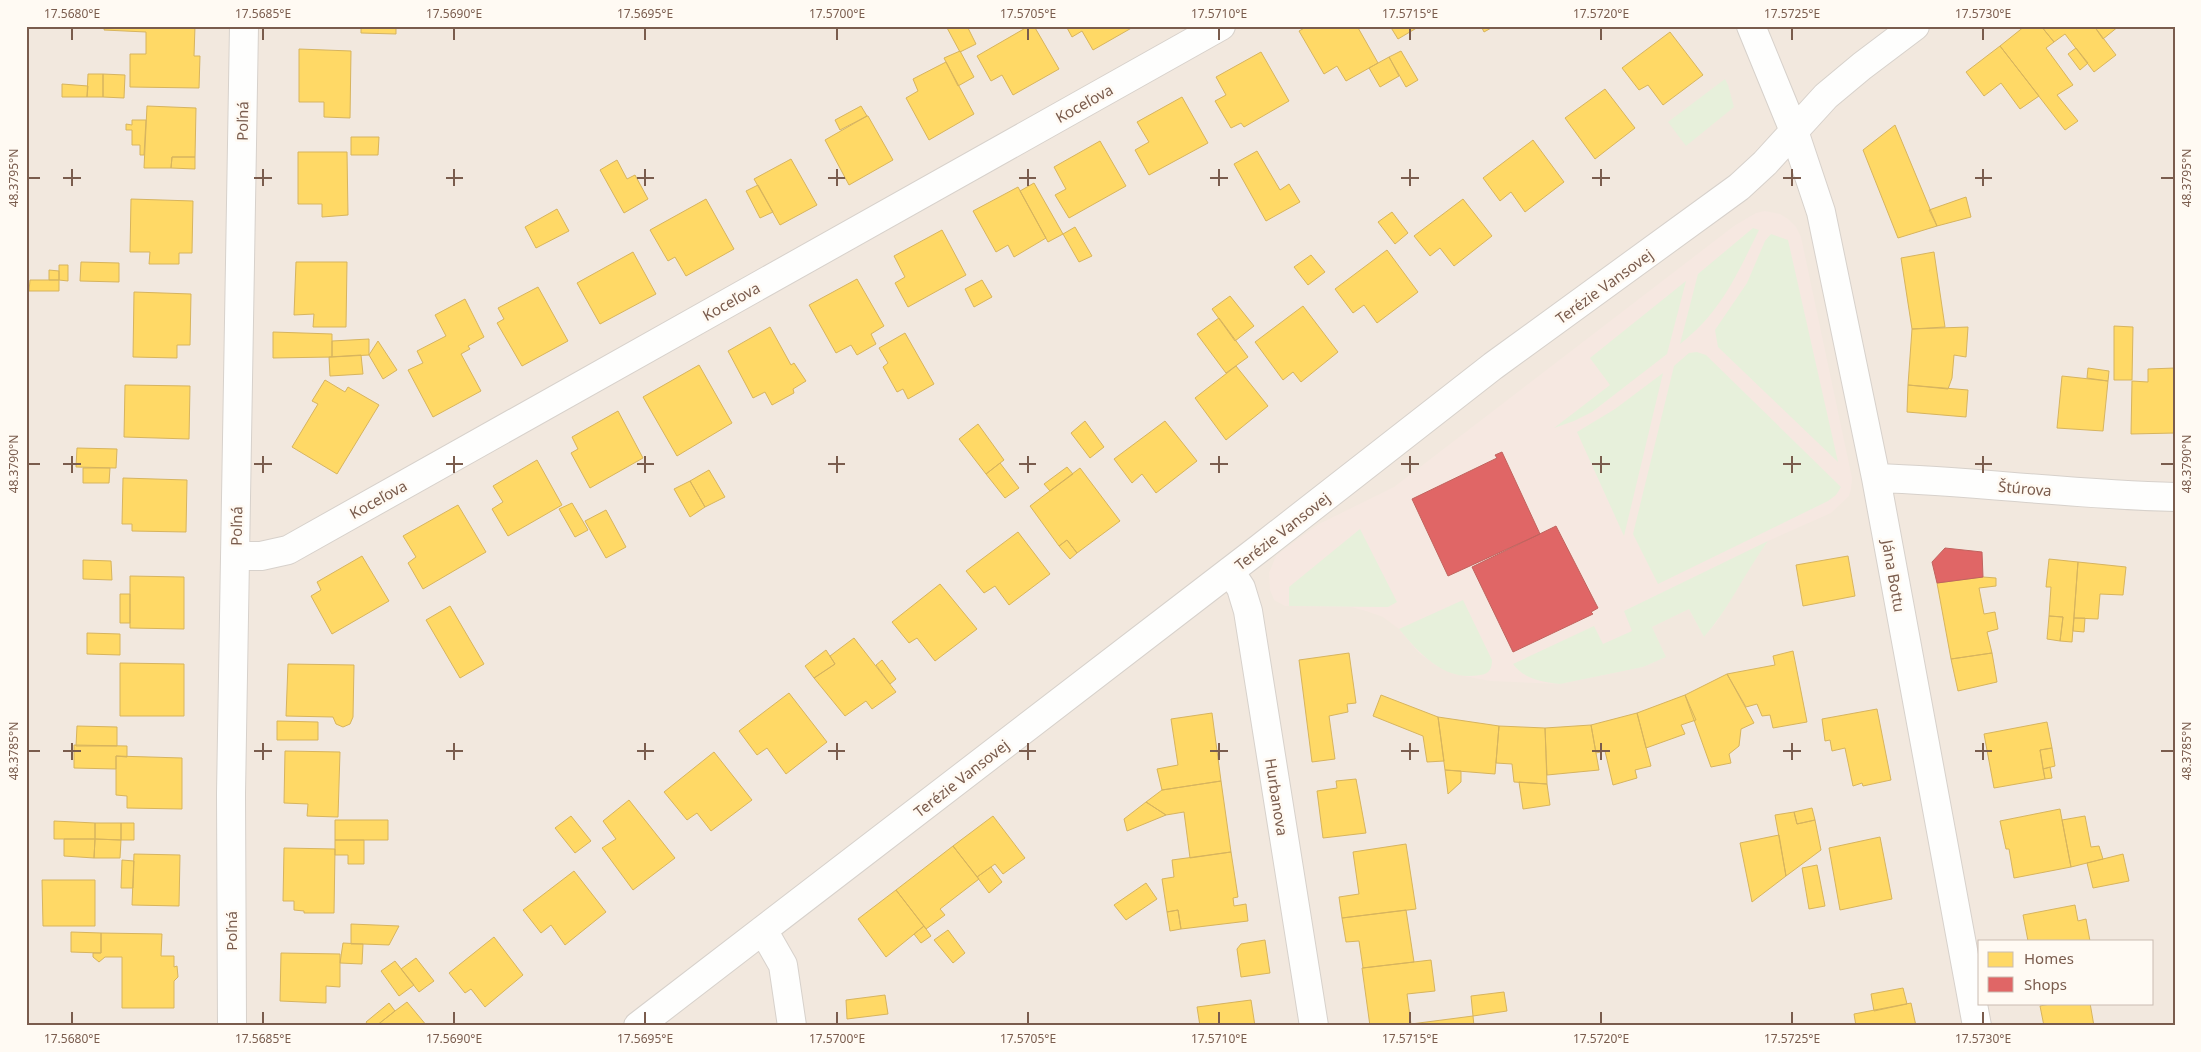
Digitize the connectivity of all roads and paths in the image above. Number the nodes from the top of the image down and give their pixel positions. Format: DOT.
graph roads {
  1 [pos="244,26"];
  2 [pos="1221,26"];
  3 [pos="1751,26"];
  4 [pos="1915,26"];
  5 [pos="1794,131"];
  6 [pos="1876,478"];
  7 [pos="2175,497"];
  8 [pos="236,556"];
  9 [pos="1230,571"];
  10 [pos="763,930"];
  11 [pos="232,1026"];
  12 [pos="638,1026"];
  13 [pos="792,1026"];
  14 [pos="1314,1026"];
  15 [pos="1977,1026"];
  1 -- 8 [label="street, Poľná"];
  2 -- 8 [label="street, Koceľova"];
  3 -- 5 [label="street, Jána Bottu"];
  4 -- 5 [label="street, Terézie Vansovej"];
  5 -- 6 [label="street, Jána Bottu"];
  5 -- 9 [label="street, Terézie Vansovej"];
  6 -- 7 [label="street, Štúrova"];
  6 -- 15 [label="street, Jána Bottu"];
  8 -- 11 [label="street, Poľná"];
  9 -- 10 [label="street, Terézie Vansovej"];
  9 -- 14 [label="street, Hurbanova"];
  10 -- 12 [label="street, Terézie Vansovej"];
  10 -- 13 [label="street"];
}
